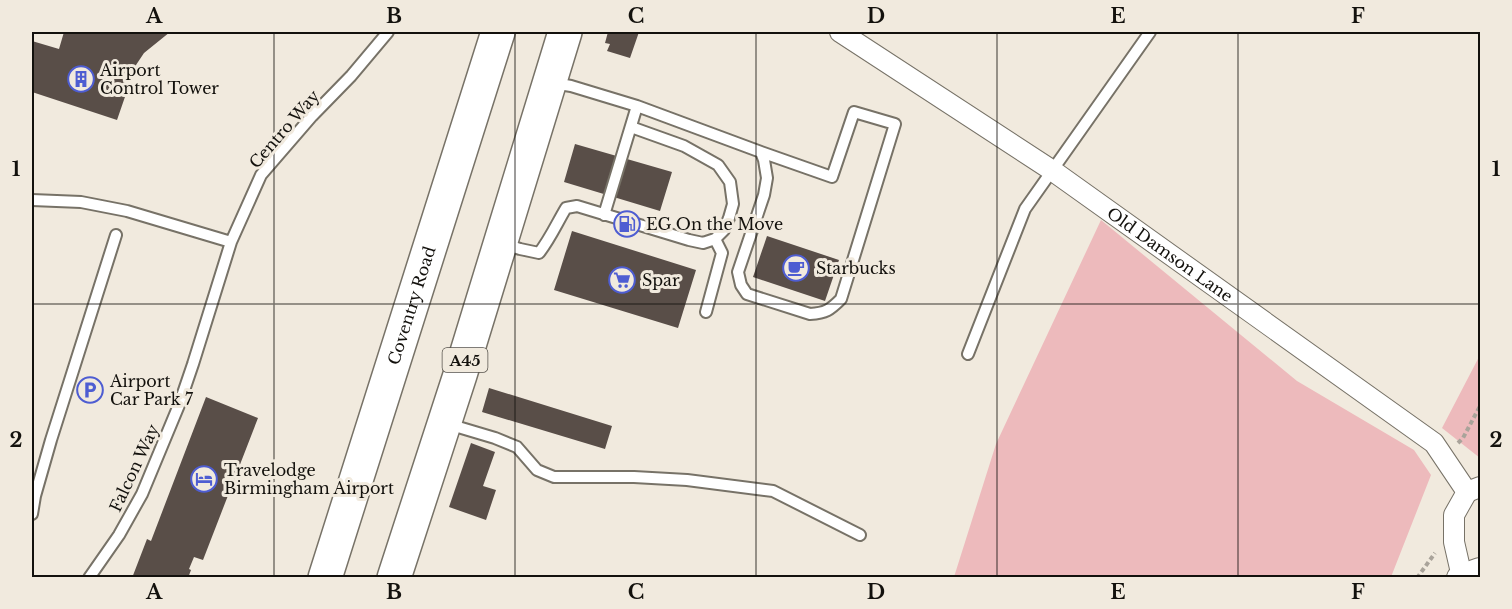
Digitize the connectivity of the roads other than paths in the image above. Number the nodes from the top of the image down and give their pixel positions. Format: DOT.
graph roads {
  1 [pos="388,32"];
  2 [pos="498,32"];
  3 [pos="565,32"];
  4 [pos="840,32"];
  5 [pos="1150,32"];
  6 [pos="550,82"];
  7 [pos="637,106"];
  8 [pos="631,127"];
  9 [pos="761,152"];
  10 [pos="1053,171"];
  11 [pos="32,200"];
  12 [pos="604,215"];
  13 [pos="116,235"];
  14 [pos="715,239"];
  15 [pos="231,242"];
  16 [pos="501,243"];
  17 [pos="705,312"];
  18 [pos="968,354"];
  19 [pos="194,364"];
  20 [pos="445,423"];
  21 [pos="1474,490"];
  22 [pos="33,499"];
  23 [pos="32,514"];
  24 [pos="860,535"];
  25 [pos="1467,575"];
  26 [pos="89,578"];
  27 [pos="325,578"];
  28 [pos="394,578"];
  1 -- 15 [label="lane, Centro Way"];
  2 -- 27 [label="highway, Coventry Road"];
  3 -- 6 [label="highway, A45"];
  4 -- 10 [label="street, Old Damson Lane"];
  5 -- 10 [label="lane"];
  6 -- 7 [label="lane"];
  6 -- 16 [label="highway, A45"];
  7 -- 8 [label="lane"];
  7 -- 9 [label="lane"];
  8 -- 12 [label="lane"];
  8 -- 14 [label="lane"];
  9 -- 9 [label="lane"];
  10 -- 18 [label="lane"];
  10 -- 21 [label="street, Old Damson Lane"];
  11 -- 15 [label="lane"];
  12 -- 14 [label="lane"];
  12 -- 16 [label="lane"];
  13 -- 22 [label="lane"];
  14 -- 17 [label="lane"];
  15 -- 19 [label="lane, Centro Way"];
  16 -- 20 [label="highway, A45"];
  19 -- 26 [label="lane, Falcon Way"];
  20 -- 24 [label="lane"];
  20 -- 28 [label="highway, A45"];
  21 -- 25 [label="street"];
  22 -- 23 [label="lane"];
}
